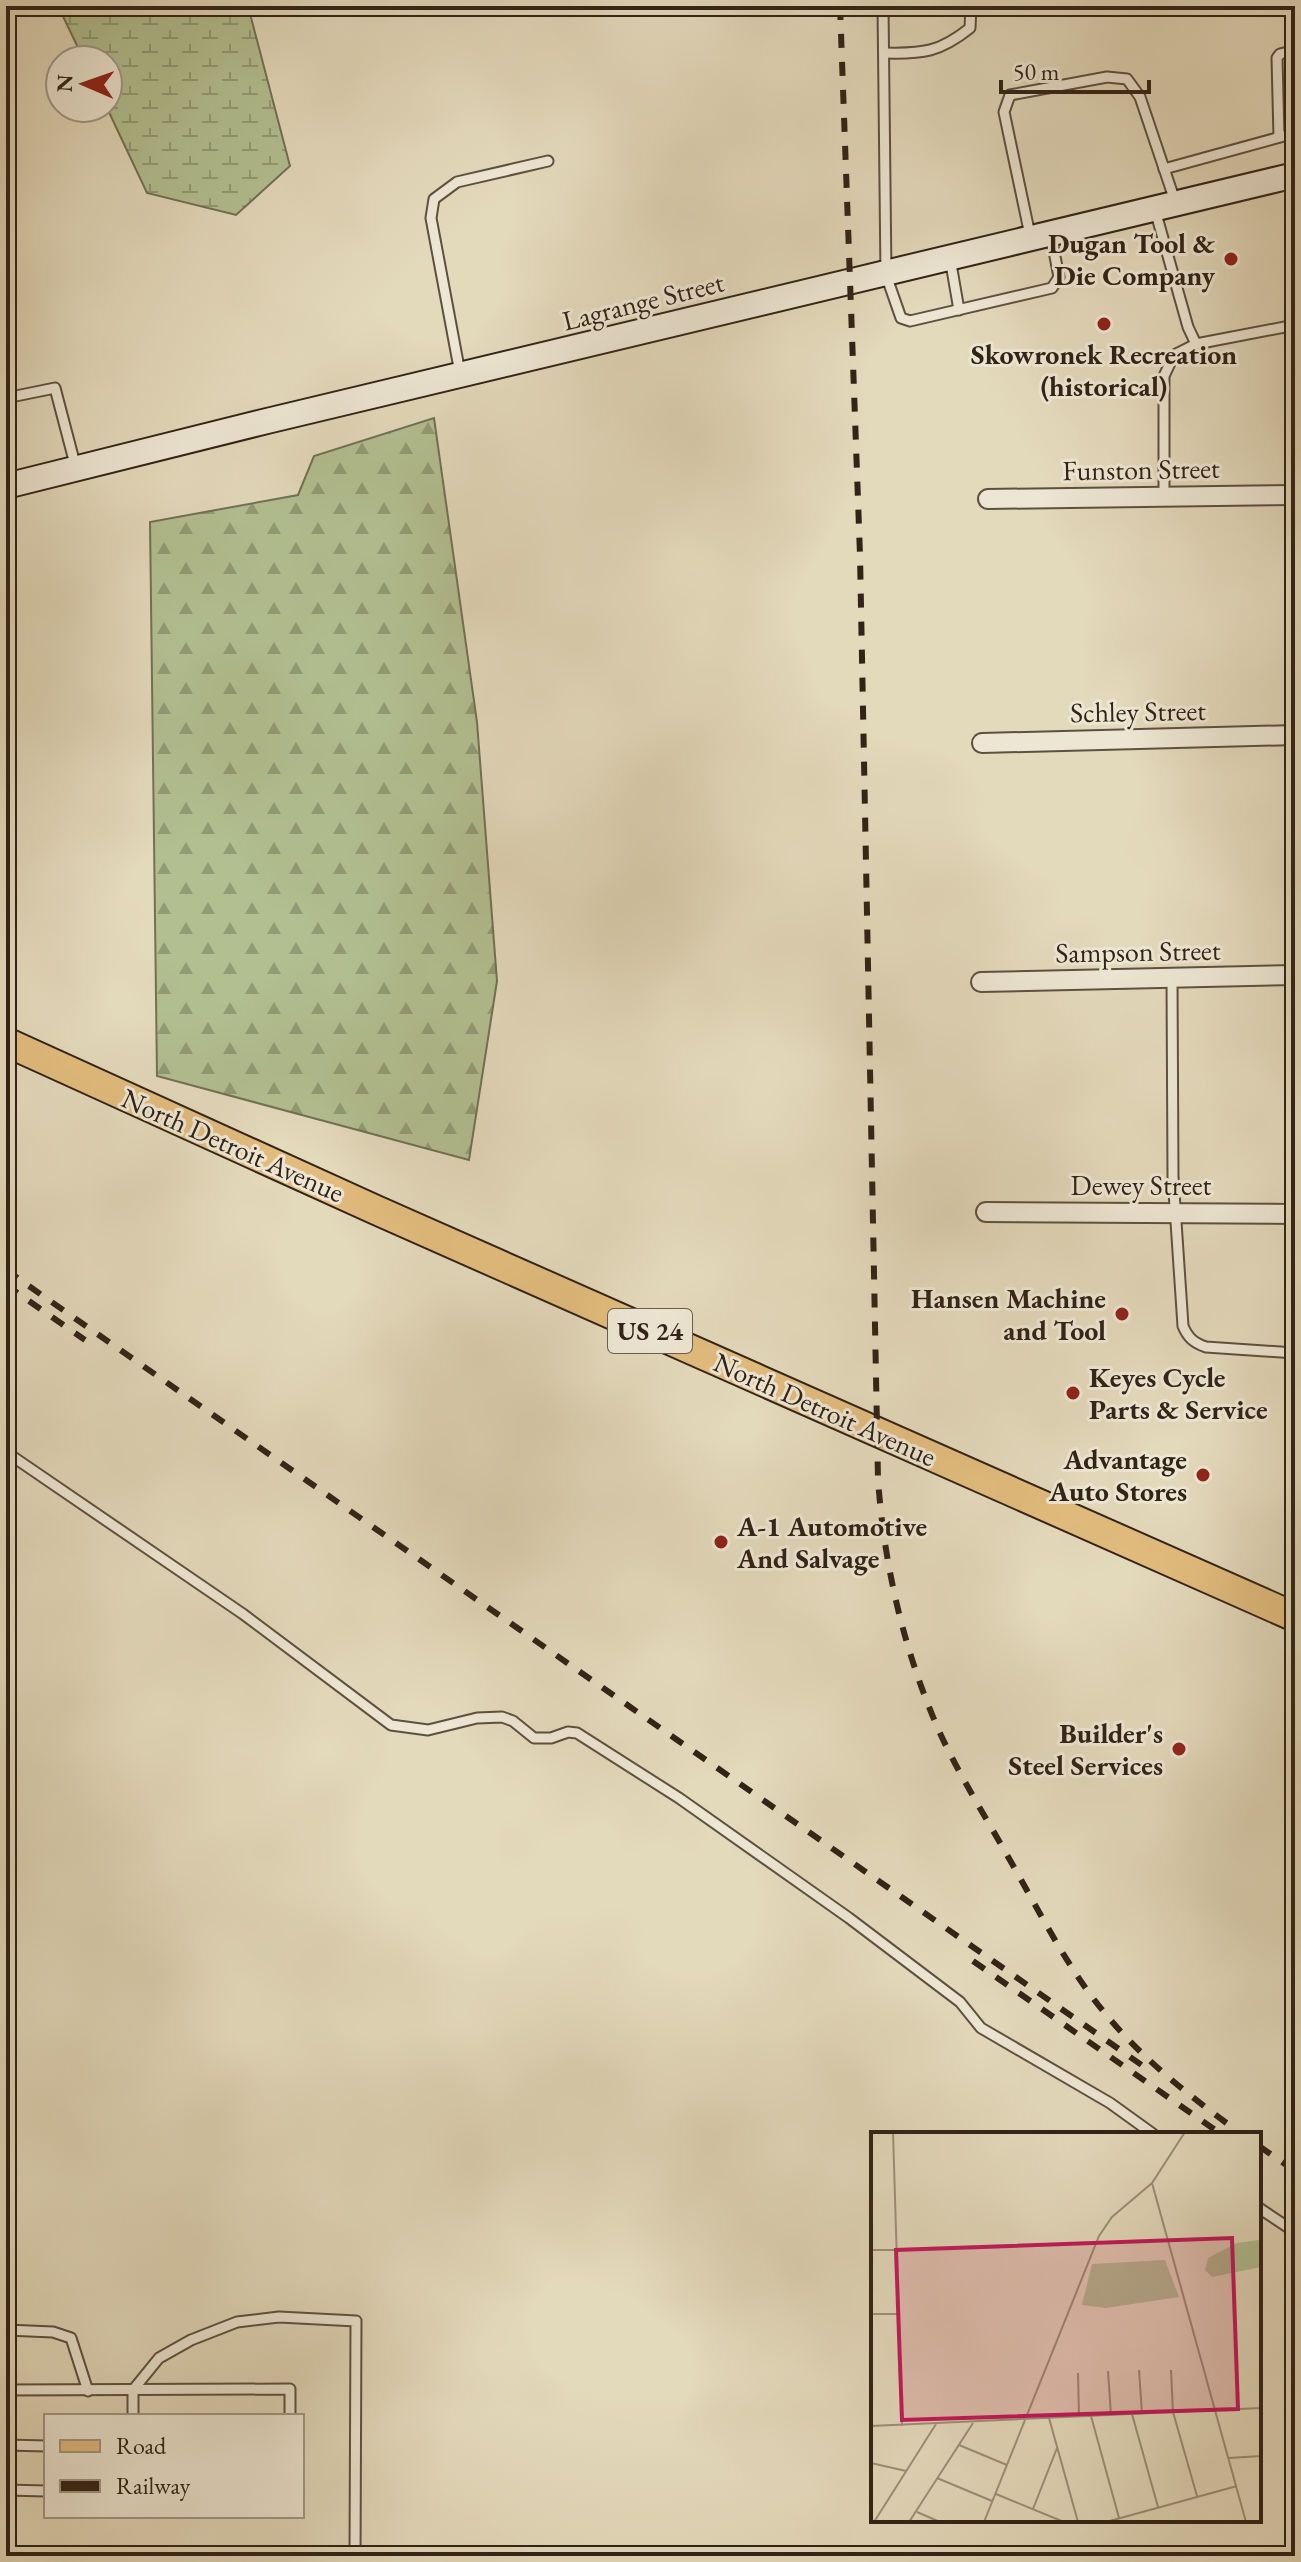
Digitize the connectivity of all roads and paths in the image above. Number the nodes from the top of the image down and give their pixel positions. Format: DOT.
graph roads {
  1 [pos="883,6"];
  2 [pos="971,6"];
  3 [pos="1295,50"];
  4 [pos="885,53"];
  5 [pos="1295,133"];
  6 [pos="1279,137"];
  7 [pos="548,161"];
  8 [pos="1164,169"];
  9 [pos="1295,175"];
  10 [pos="1165,207"];
  11 [pos="1041,236"];
  12 [pos="950,258"];
  13 [pos="886,275"];
  14 [pos="959,310"];
  15 [pos="1295,325"];
  16 [pos="1196,344"];
  17 [pos="461,376"];
  18 [pos="6,398"];
  19 [pos="76,468"];
  20 [pos="6,486"];
  21 [pos="1295,495"];
  22 [pos="1164,497"];
  23 [pos="988,499"];
  24 [pos="1295,735"];
  25 [pos="982,743"];
  26 [pos="1295,975"];
  27 [pos="1172,978"];
  28 [pos="981,982"];
  29 [pos="6,1042"];
  30 [pos="986,1212"];
  31 [pos="1176,1213"];
  32 [pos="1295,1214"];
  33 [pos="1295,1353"];
  34 [pos="6,1452"];
  35 [pos="1295,1617"];
  36 [pos="1150,2132"];
  37 [pos="1261,2209"];
  38 [pos="1295,2232"];
  39 [pos="6,2330"];
  40 [pos="6,2390"];
  41 [pos="133,2390"];
  42 [pos="88,2391"];
  43 [pos="133,2414"];
  44 [pos="290,2414"];
  45 [pos="6,2445"];
  46 [pos="44,2446"];
  47 [pos="6,2490"];
  48 [pos="44,2491"];
  49 [pos="355,2556"];
  1 -- 4 [label="lane"];
  2 -- 4 [label="lane"];
  3 -- 6 [label="lane"];
  4 -- 13 [label="lane"];
  5 -- 6 [label="lane"];
  6 -- 8 [label="lane"];
  7 -- 17 [label="lane"];
  8 -- 10 [label="lane"];
  8 -- 11 [label="lane"];
  9 -- 10 [label="main road, Lagrange Street"];
  10 -- 11 [label="main road, Lagrange Street"];
  10 -- 16 [label="lane"];
  11 -- 12 [label="main road, Lagrange Street"];
  11 -- 14 [label="lane"];
  12 -- 13 [label="main road, Lagrange Street"];
  12 -- 14 [label="lane"];
  13 -- 14 [label="lane"];
  13 -- 17 [label="main road, Lagrange Street"];
  15 -- 16 [label="lane"];
  16 -- 22 [label="lane"];
  17 -- 19 [label="main road, Lagrange Street"];
  18 -- 19 [label="lane"];
  19 -- 20 [label="main road, Lagrange Street"];
  21 -- 22 [label="street, Funston Street"];
  22 -- 23 [label="street, Funston Street"];
  24 -- 25 [label="street, Schley Street"];
  26 -- 27 [label="street, Sampson Street"];
  27 -- 28 [label="street, Sampson Street"];
  27 -- 31 [label="lane"];
  29 -- 35 [label="main road, North Detroit Avenue / US 24"];
  30 -- 31 [label="street, Dewey Street"];
  31 -- 32 [label="street, Dewey Street"];
  31 -- 33 [label="lane"];
  34 -- 36 [label="lane"];
  37 -- 38 [label="lane"];
  39 -- 42 [label="lane"];
  40 -- 42 [label="lane"];
  41 -- 42 [label="lane"];
  41 -- 43 [label="lane"];
  41 -- 44 [label="lane"];
  41 -- 49 [label="lane"];
  45 -- 46 [label="lane"];
  47 -- 48 [label="lane"];
}
